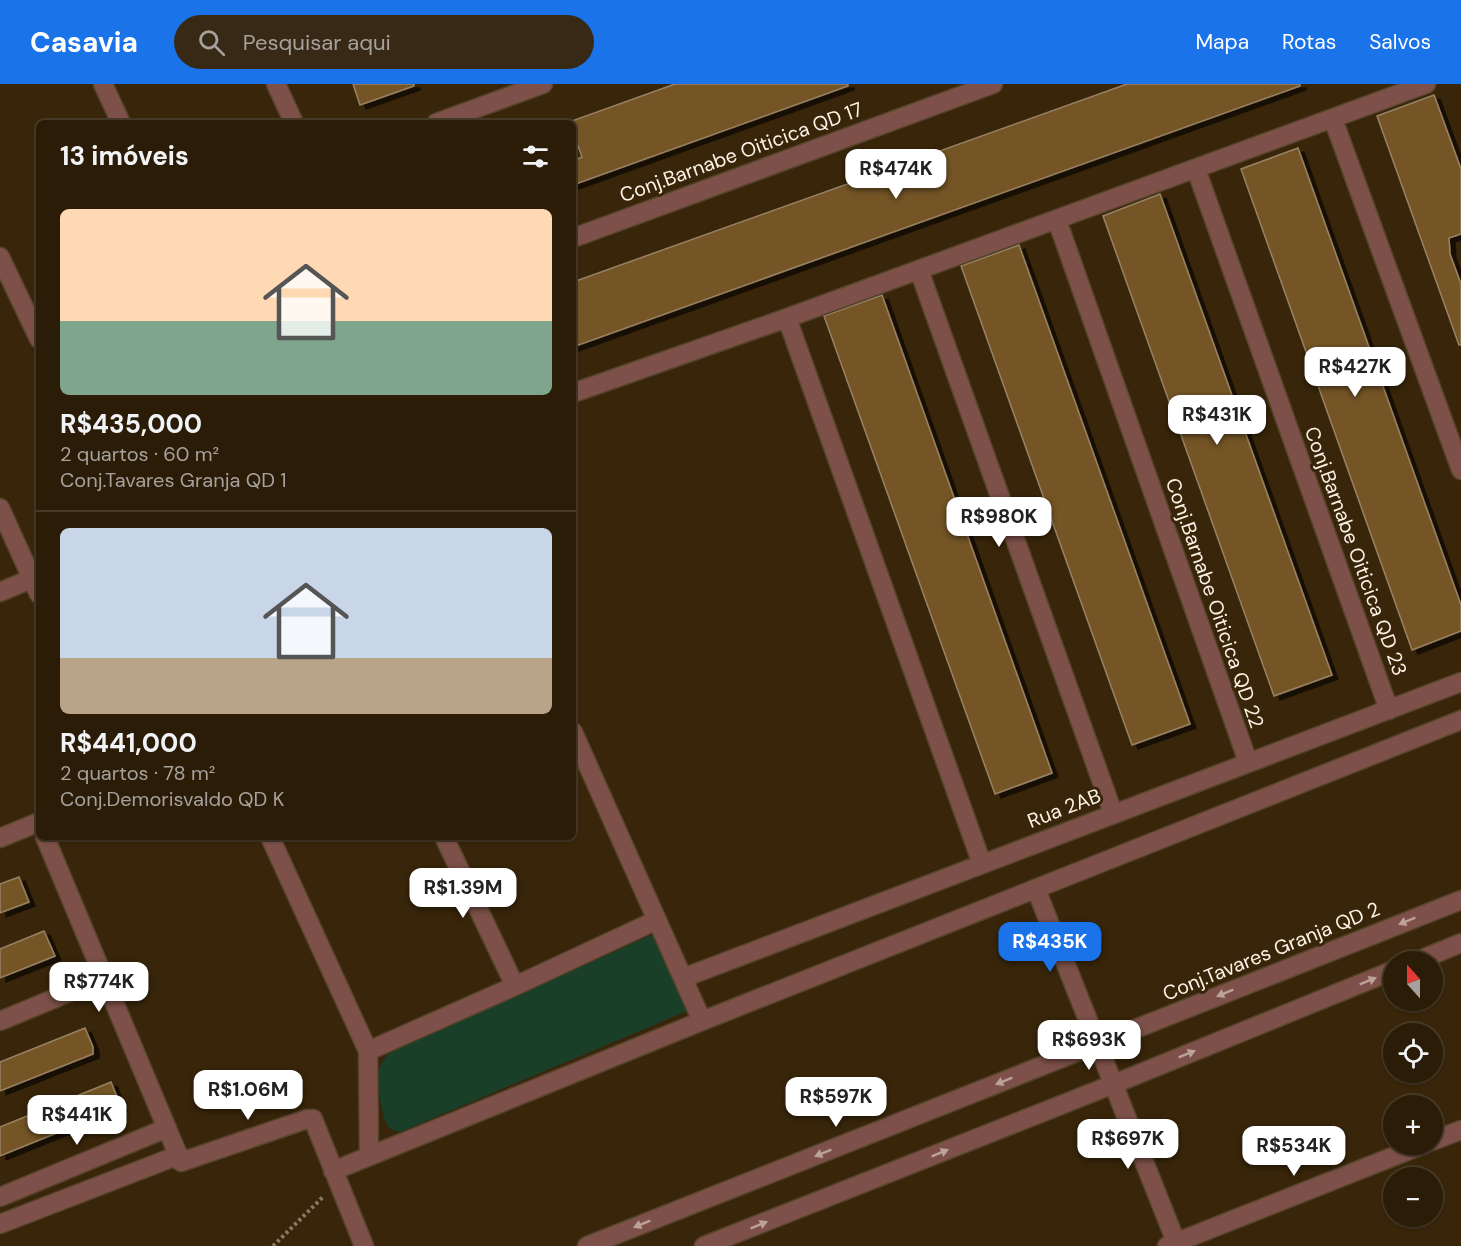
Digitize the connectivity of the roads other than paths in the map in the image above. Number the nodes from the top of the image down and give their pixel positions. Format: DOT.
graph roads {
  1 [pos="103,84"];
  2 [pos="276,84"];
  3 [pos="543,84"];
  4 [pos="993,84"];
  5 [pos="1426,84"];
  6 [pos="1333,119"];
  7 [pos="120,120"];
  8 [pos="293,120"];
  9 [pos="444,120"];
  10 [pos="1196,169"];
  11 [pos="1057,220"];
  12 [pos="576,237"];
  13 [pos="0,257"];
  14 [pos="919,270"];
  15 [pos="787,318"];
  16 [pos="36,333"];
  17 [pos="576,392"];
  18 [pos="1461,470"];
  19 [pos="0,508"];
  20 [pos="35,586"];
  21 [pos="0,592"];
  22 [pos="1461,682"];
  23 [pos="1389,710"];
  24 [pos="1461,720"];
  25 [pos="576,739"];
  26 [pos="1248,762"];
  27 [pos="1113,813"];
  28 [pos="36,823"];
  29 [pos="0,838"];
  30 [pos="46,840"];
  31 [pos="271,840"];
  32 [pos="445,840"];
  33 [pos="982,864"];
  34 [pos="1036,889"];
  35 [pos="1461,900"];
  36 [pos="657,920"];
  37 [pos="1461,943"];
  38 [pos="1442,951"];
  39 [pos="1383,974"];
  40 [pos="104,978"];
  41 [pos="683,978"];
  42 [pos="515,986"];
  43 [pos="0,1021"];
  44 [pos="702,1021"];
  45 [pos="1098,1044"];
  46 [pos="368,1051"];
  47 [pos="1114,1084"];
  48 [pos="167,1128"];
  49 [pos="1461,1130"];
  50 [pos="1443,1137"];
  51 [pos="179,1155"];
  52 [pos="1397,1155"];
  53 [pos="369,1156"];
  54 [pos="336,1177"];
  55 [pos="0,1197"];
  56 [pos="0,1224"];
  57 [pos="1172,1244"];
  58 [pos="364,1246"];
  59 [pos="587,1246"];
  60 [pos="704,1246"];
  1 -- 7 [label="street"];
  2 -- 8 [label="street"];
  3 -- 9 [label="street"];
  4 -- 12 [label="street, Conj.Barnabe Oiticica QD 17"];
  5 -- 6 [label="street"];
  6 -- 10 [label="street"];
  6 -- 18 [label="street"];
  10 -- 11 [label="street"];
  10 -- 23 [label="street, Conj.Barnabe Oiticica QD 23"];
  11 -- 14 [label="street"];
  11 -- 26 [label="street, Conj.Barnabe Oiticica QD 22"];
  13 -- 16 [label="street"];
  14 -- 15 [label="street"];
  14 -- 27 [label="street"];
  15 -- 17 [label="street"];
  15 -- 33 [label="street"];
  19 -- 20 [label="street"];
  20 -- 21 [label="street"];
  22 -- 23 [label="street, Rua 2AB"];
  23 -- 26 [label="street, Rua 2AB"];
  24 -- 34 [label="street"];
  25 -- 36 [label="street"];
  26 -- 27 [label="street, Rua 2AB"];
  27 -- 33 [label="street, Rua 2AB"];
  28 -- 29 [label="street"];
  30 -- 40 [label="street"];
  31 -- 46 [label="street"];
  32 -- 42 [label="street"];
  33 -- 41 [label="street, Rua 2AB"];
  34 -- 44 [label="street"];
  34 -- 45 [label="street"];
  35 -- 45 [label="street, Conj.Tavares Granja QD 2, one-way"];
  36 -- 41 [label="street"];
  36 -- 42 [label="street"];
  37 -- 38 [label="street"];
  47 -- 39 [label="street, one-way"];
  40 -- 43 [label="street"];
  40 -- 48 [label="street"];
  41 -- 44 [label="street"];
  42 -- 46 [label="street"];
  44 -- 53 [label="street"];
  45 -- 47 [label="street"];
  45 -- 59 [label="street, Conj.Tavares Granja QD 2, one-way"];
  46 -- 53 [label="street"];
  47 -- 57 [label="street"];
  60 -- 47 [label="street, one-way"];
  48 -- 51 [label="street"];
  48 -- 55 [label="street"];
  49 -- 50 [label="street"];
  51 -- 54 [label="street"];
  51 -- 56 [label="street"];
  52 -- 57 [label="street"];
  53 -- 54 [label="street"];
  54 -- 58 [label="street"];
}
